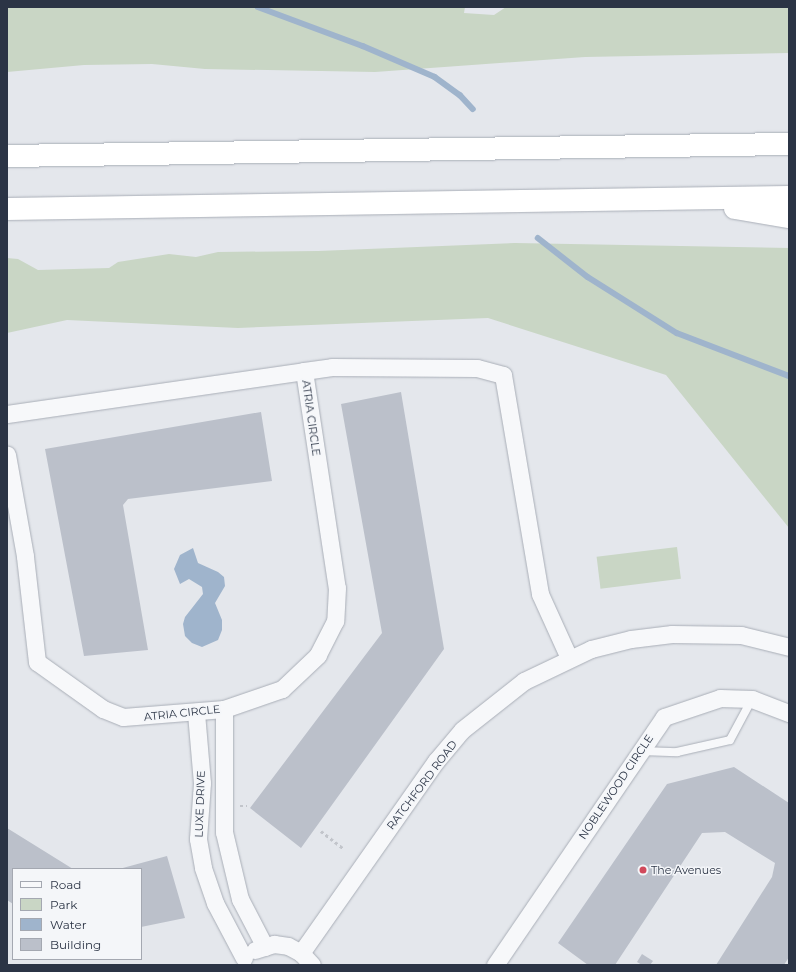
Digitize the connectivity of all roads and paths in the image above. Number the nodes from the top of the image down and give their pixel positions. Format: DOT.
graph roads {
  1 [pos="789,144"];
  2 [pos="7,156"];
  3 [pos="789,197"];
  4 [pos="679,198"];
  5 [pos="7,209"];
  6 [pos="789,217"];
  7 [pos="304,371"];
  8 [pos="7,414"];
  9 [pos="7,455"];
  10 [pos="789,648"];
  11 [pos="569,658"];
  12 [pos="752,699"];
  13 [pos="224,709"];
  14 [pos="196,713"];
  15 [pos="789,714"];
  16 [pos="640,751"];
  17 [pos="321,831"];
  18 [pos="343,848"];
  19 [pos="265,947"];
  20 [pos="307,959"];
  21 [pos="243,961"];
  22 [pos="503,962"];
  1 -- 2 [label="highway"];
  3 -- 4 [label="highway"];
  4 -- 5 [label="highway"];
  4 -- 6 [label="highway"];
  7 -- 8 [label="street, ATRIA CIRCLE"];
  7 -- 11 [label="street, ATRIA CIRCLE"];
  7 -- 13 [label="street, ATRIA CIRCLE"];
  9 -- 14 [label="street, ATRIA CIRCLE"];
  10 -- 11 [label="street, RATCHFORD ROAD"];
  11 -- 20 [label="street, RATCHFORD ROAD"];
  12 -- 15 [label="street, NOBLEWOOD CIRCLE"];
  12 -- 16 [label="street, NOBLEWOOD CIRCLE"];
  12 -- 16 [label="lane"];
  13 -- 14 [label="street, ATRIA CIRCLE"];
  13 -- 19 [label="street, LUXE DRIVE"];
  14 -- 21 [label="street, LUXE DRIVE"];
  16 -- 22 [label="street, NOBLEWOOD CIRCLE"];
  17 -- 18 [label="path"];
  19 -- 20 [label="street"];
  19 -- 21 [label="street"];
}
